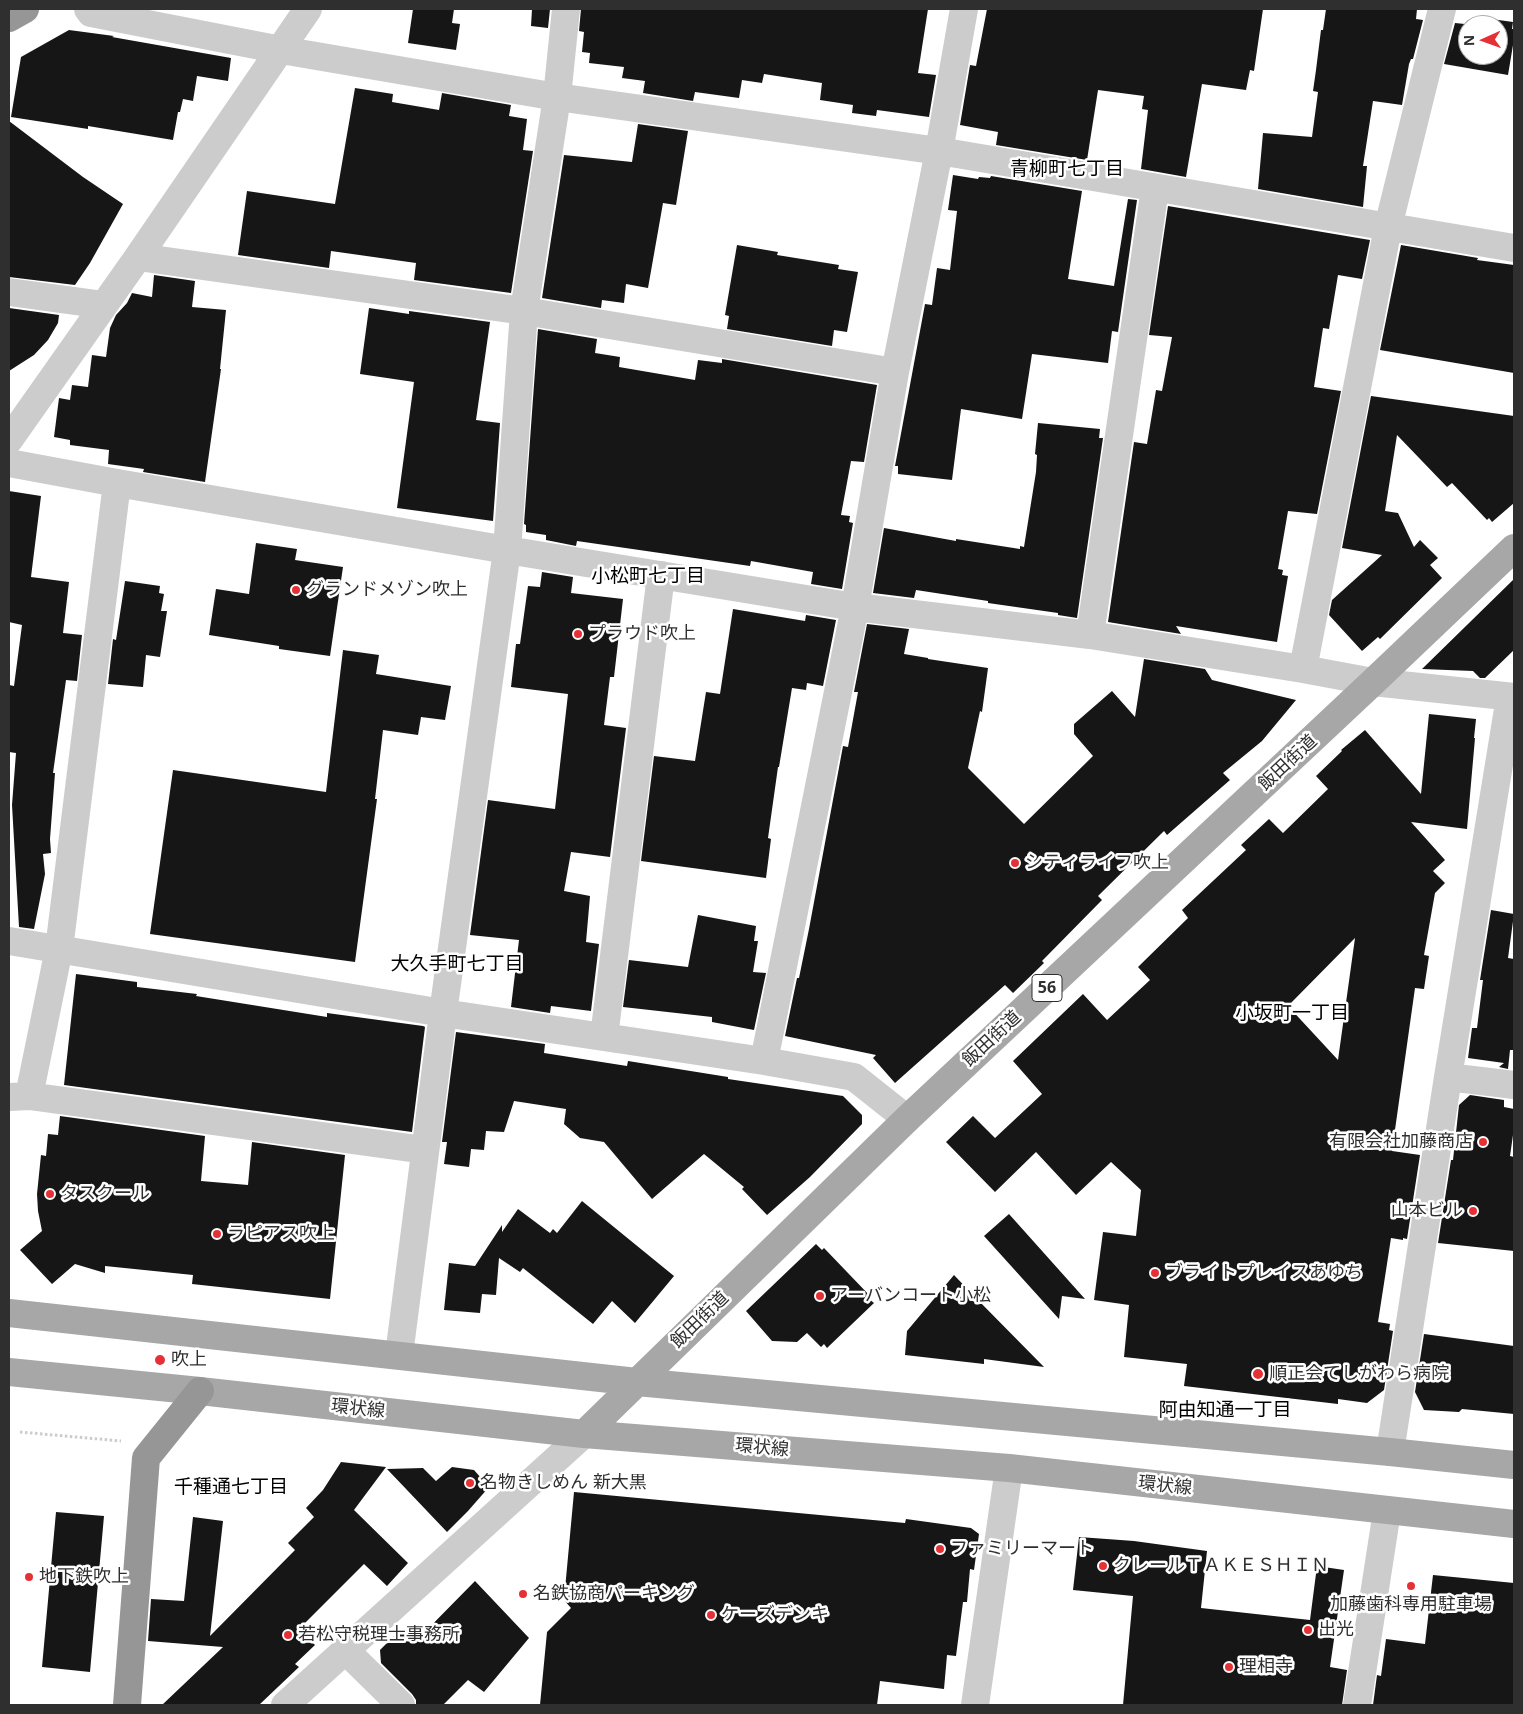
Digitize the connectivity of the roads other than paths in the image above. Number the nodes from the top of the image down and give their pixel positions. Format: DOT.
graph roads {
  1 [pos="25,9"];
  2 [pos="88,9"];
  3 [pos="308,9"];
  4 [pos="566,9"];
  5 [pos="964,9"];
  6 [pos="1442,9"];
  7 [pos="9,18"];
  8 [pos="281,50"];
  9 [pos="557,97"];
  10 [pos="939,152"];
  11 [pos="1154,188"];
  12 [pos="1388,227"];
  13 [pos="1514,248"];
  14 [pos="138,257"];
  15 [pos="9,292"];
  16 [pos="104,305"];
  17 [pos="524,311"];
  18 [pos="895,372"];
  19 [pos="9,440"];
  20 [pos="9,463"];
  21 [pos="117,484"];
  22 [pos="1514,548"];
  23 [pos="507,550"];
  24 [pos="661,575"];
  25 [pos="855,607"];
  26 [pos="1090,635"];
  27 [pos="1303,669"];
  28 [pos="1373,682"];
  29 [pos="1512,697"];
  30 [pos="9,941"];
  31 [pos="59,949"];
  32 [pos="443,1013"];
  33 [pos="604,1037"];
  34 [pos="764,1061"];
  35 [pos="1448,1077"];
  36 [pos="1514,1085"];
  37 [pos="19,1096"];
  38 [pos="906,1119"];
  39 [pos="425,1150"];
  40 [pos="9,1313"];
  41 [pos="399,1355"];
  42 [pos="9,1372"];
  43 [pos="637,1382"];
  44 [pos="200,1391"];
  45 [pos="584,1434"];
  46 [pos="1390,1452"];
  47 [pos="1514,1465"];
  48 [pos="1009,1468"];
  49 [pos="1387,1511"];
  50 [pos="1514,1524"];
  51 [pos="345,1650"];
  52 [pos="127,1705"];
  53 [pos="285,1705"];
  54 [pos="401,1705"];
  55 [pos="975,1705"];
  56 [pos="1357,1705"];
  1 -- 7 [label="highway"];
  2 -- 8 [label="street"];
  3 -- 8 [label="street"];
  4 -- 9 [label="street"];
  5 -- 10 [label="street"];
  6 -- 12 [label="street"];
  8 -- 9 [label="street"];
  8 -- 14 [label="street"];
  9 -- 10 [label="street"];
  9 -- 17 [label="street"];
  10 -- 11 [label="street"];
  10 -- 18 [label="street"];
  11 -- 12 [label="street"];
  11 -- 26 [label="street"];
  12 -- 13 [label="street"];
  12 -- 27 [label="street"];
  14 -- 16 [label="street"];
  14 -- 17 [label="street"];
  15 -- 16 [label="street"];
  16 -- 19 [label="street"];
  17 -- 18 [label="street"];
  17 -- 23 [label="street"];
  18 -- 25 [label="street"];
  20 -- 21 [label="street"];
  21 -- 23 [label="street"];
  21 -- 31 [label="street"];
  22 -- 28 [label="main road, 飯田街道 / 56"];
  23 -- 24 [label="street"];
  23 -- 32 [label="street"];
  24 -- 25 [label="street"];
  24 -- 33 [label="street"];
  25 -- 26 [label="street"];
  25 -- 34 [label="street"];
  26 -- 27 [label="street"];
  27 -- 28 [label="street"];
  28 -- 29 [label="street"];
  28 -- 38 [label="main road, 飯田街道 / 56"];
  29 -- 35 [label="street"];
  30 -- 31 [label="street"];
  31 -- 32 [label="street"];
  31 -- 37 [label="street"];
  32 -- 33 [label="street"];
  32 -- 39 [label="street"];
  33 -- 34 [label="street"];
  34 -- 38 [label="street"];
  35 -- 36 [label="street"];
  35 -- 46 [label="street"];
  37 -- 39 [label="street"];
  38 -- 43 [label="main road, 飯田街道 / 56"];
  39 -- 41 [label="street"];
  40 -- 41 [label="main road"];
  41 -- 43 [label="main road"];
  42 -- 44 [label="main road, 環状線"];
  43 -- 45 [label="main road, 飯田街道 / 56"];
  43 -- 46 [label="main road"];
  44 -- 45 [label="main road, 環状線"];
  44 -- 52 [label="highway"];
  45 -- 48 [label="main road, 環状線"];
  45 -- 51 [label="street"];
  46 -- 47 [label="main road"];
  48 -- 49 [label="main road, 環状線"];
  48 -- 55 [label="street"];
  49 -- 50 [label="main road, 環状線"];
  49 -- 56 [label="street"];
  51 -- 53 [label="street"];
  51 -- 54 [label="street"];
}
